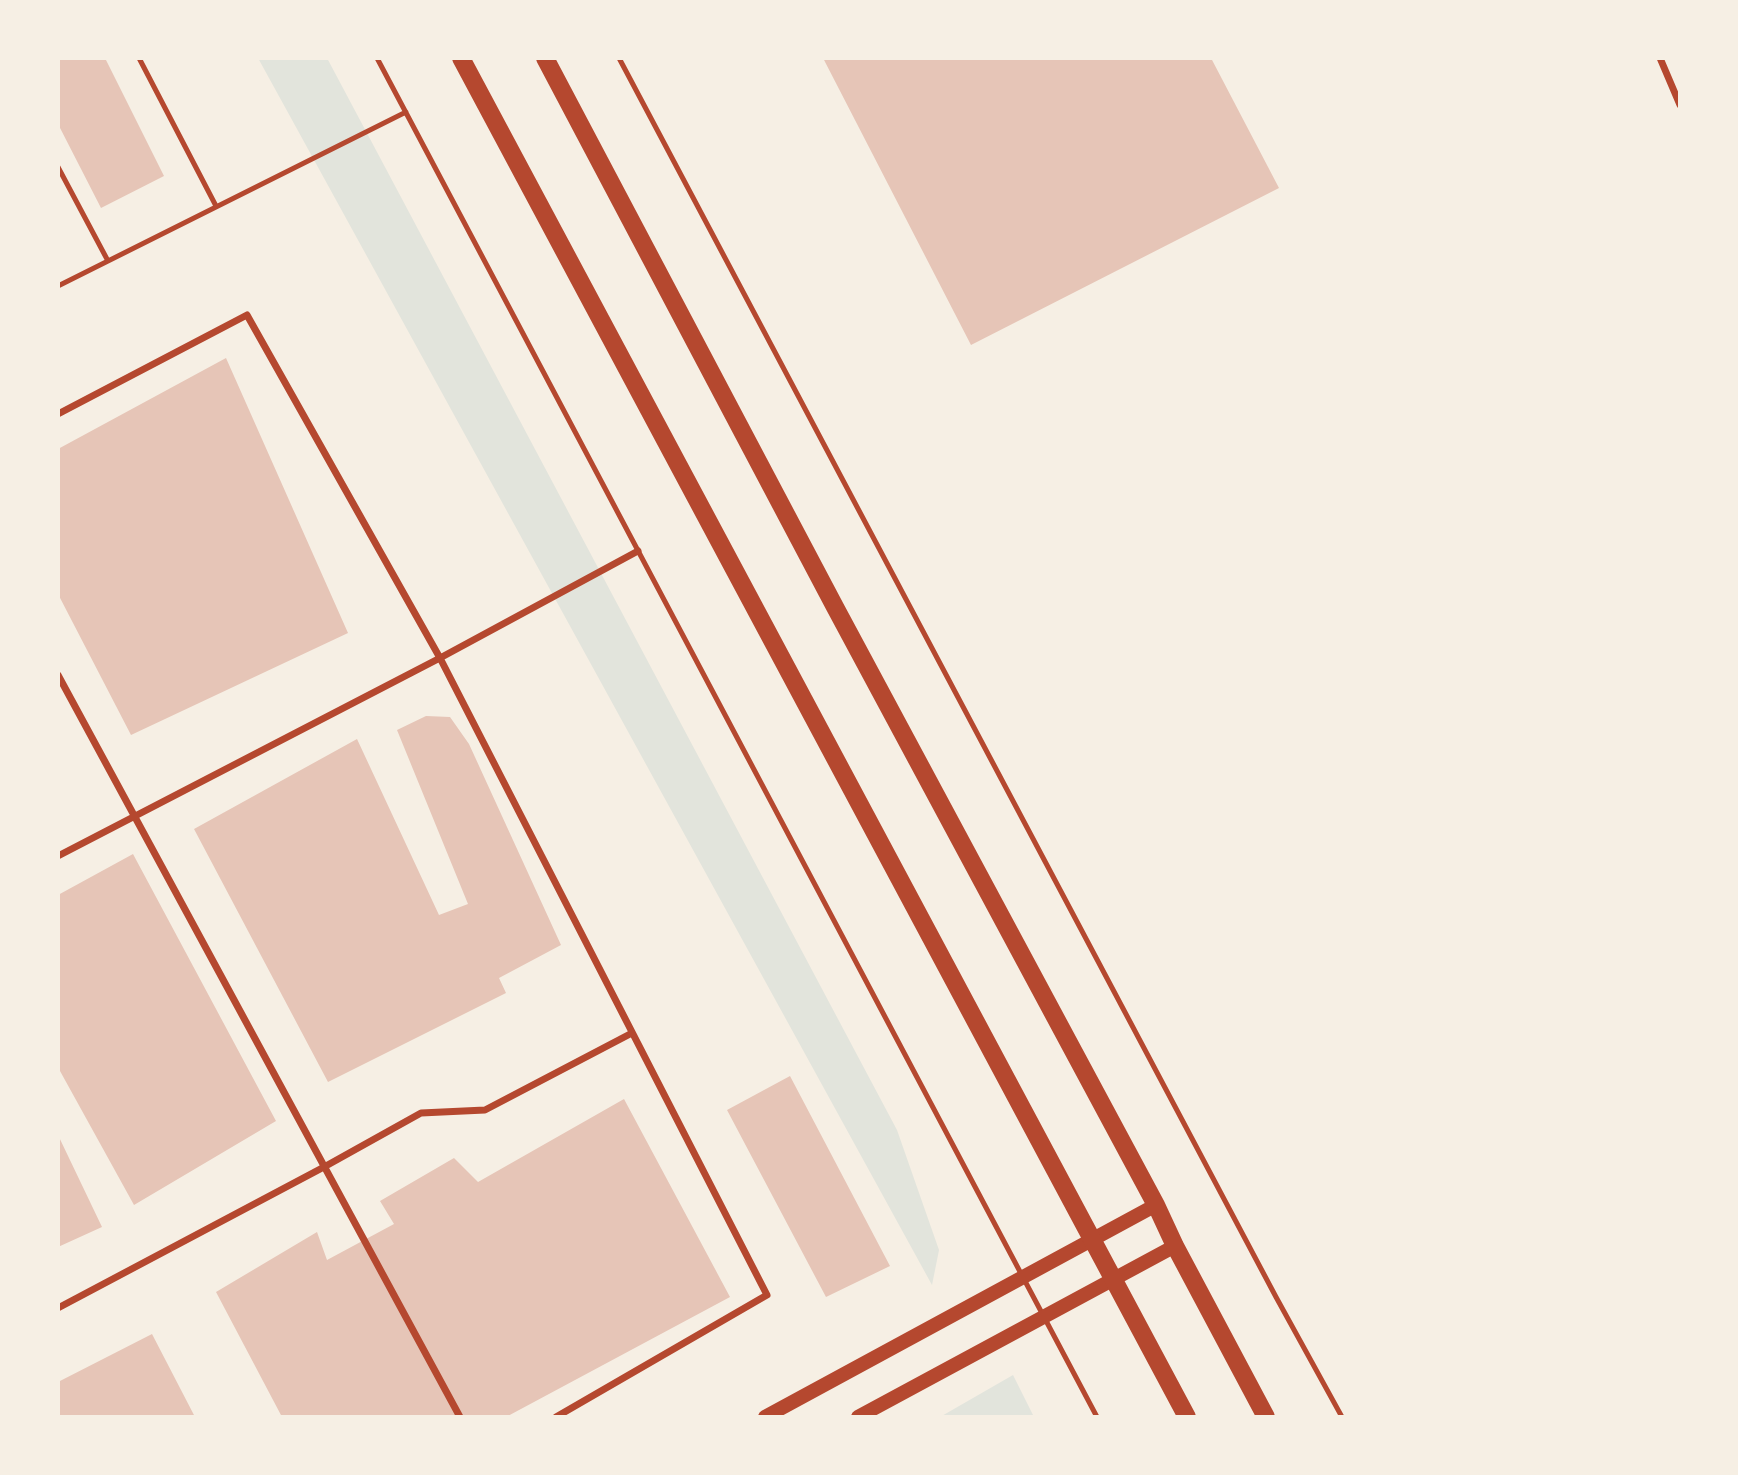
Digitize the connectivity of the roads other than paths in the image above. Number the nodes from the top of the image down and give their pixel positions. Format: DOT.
graph roads {
  1 [pos="139,58"];
  2 [pos="377,58"];
  3 [pos="461,58"];
  4 [pos="545,58"];
  5 [pos="619,58"];
  6 [pos="1660,58"];
  7 [pos="1680,105"];
  8 [pos="406,112"];
  9 [pos="58,167"];
  10 [pos="216,206"];
  11 [pos="108,261"];
  12 [pos="58,286"];
  13 [pos="58,414"];
  14 [pos="638,551"];
  15 [pos="440,658"];
  16 [pos="58,675"];
  17 [pos="134,817"];
  18 [pos="58,856"];
  19 [pos="632,1033"];
  20 [pos="324,1167"];
  21 [pos="1156,1205"];
  22 [pos="1092,1240"];
  23 [pos="1175,1246"];
  24 [pos="1023,1278"];
  25 [pos="1114,1279"];
  26 [pos="58,1308"];
  27 [pos="1043,1317"];
  28 [pos="460,1417"];
  29 [pos="556,1417"];
  30 [pos="765,1417"];
  31 [pos="858,1417"];
  32 [pos="1097,1417"];
  33 [pos="1187,1417"];
  34 [pos="1266,1417"];
  35 [pos="1342,1417"];
  1 -- 10 [label="lane"];
  2 -- 8 [label="lane"];
  3 -- 22 [label="main road"];
  4 -- 21 [label="main road"];
  5 -- 35 [label="lane"];
  6 -- 7 [label="street"];
  8 -- 10 [label="lane"];
  8 -- 14 [label="lane"];
  9 -- 11 [label="lane"];
  10 -- 11 [label="lane"];
  11 -- 12 [label="lane"];
  13 -- 15 [label="street"];
  14 -- 15 [label="street"];
  14 -- 24 [label="lane"];
  15 -- 17 [label="street"];
  15 -- 19 [label="street"];
  16 -- 17 [label="street"];
  17 -- 18 [label="street"];
  17 -- 20 [label="street"];
  19 -- 20 [label="street"];
  19 -- 29 [label="street"];
  20 -- 26 [label="street"];
  20 -- 28 [label="street"];
  21 -- 22 [label="main road"];
  21 -- 23 [label="main road"];
  22 -- 24 [label="main road"];
  22 -- 25 [label="main road"];
  23 -- 25 [label="main road"];
  23 -- 34 [label="main road"];
  24 -- 27 [label="lane"];
  24 -- 30 [label="main road"];
  25 -- 27 [label="main road"];
  25 -- 33 [label="main road"];
  27 -- 31 [label="main road"];
  27 -- 32 [label="lane"];
}
